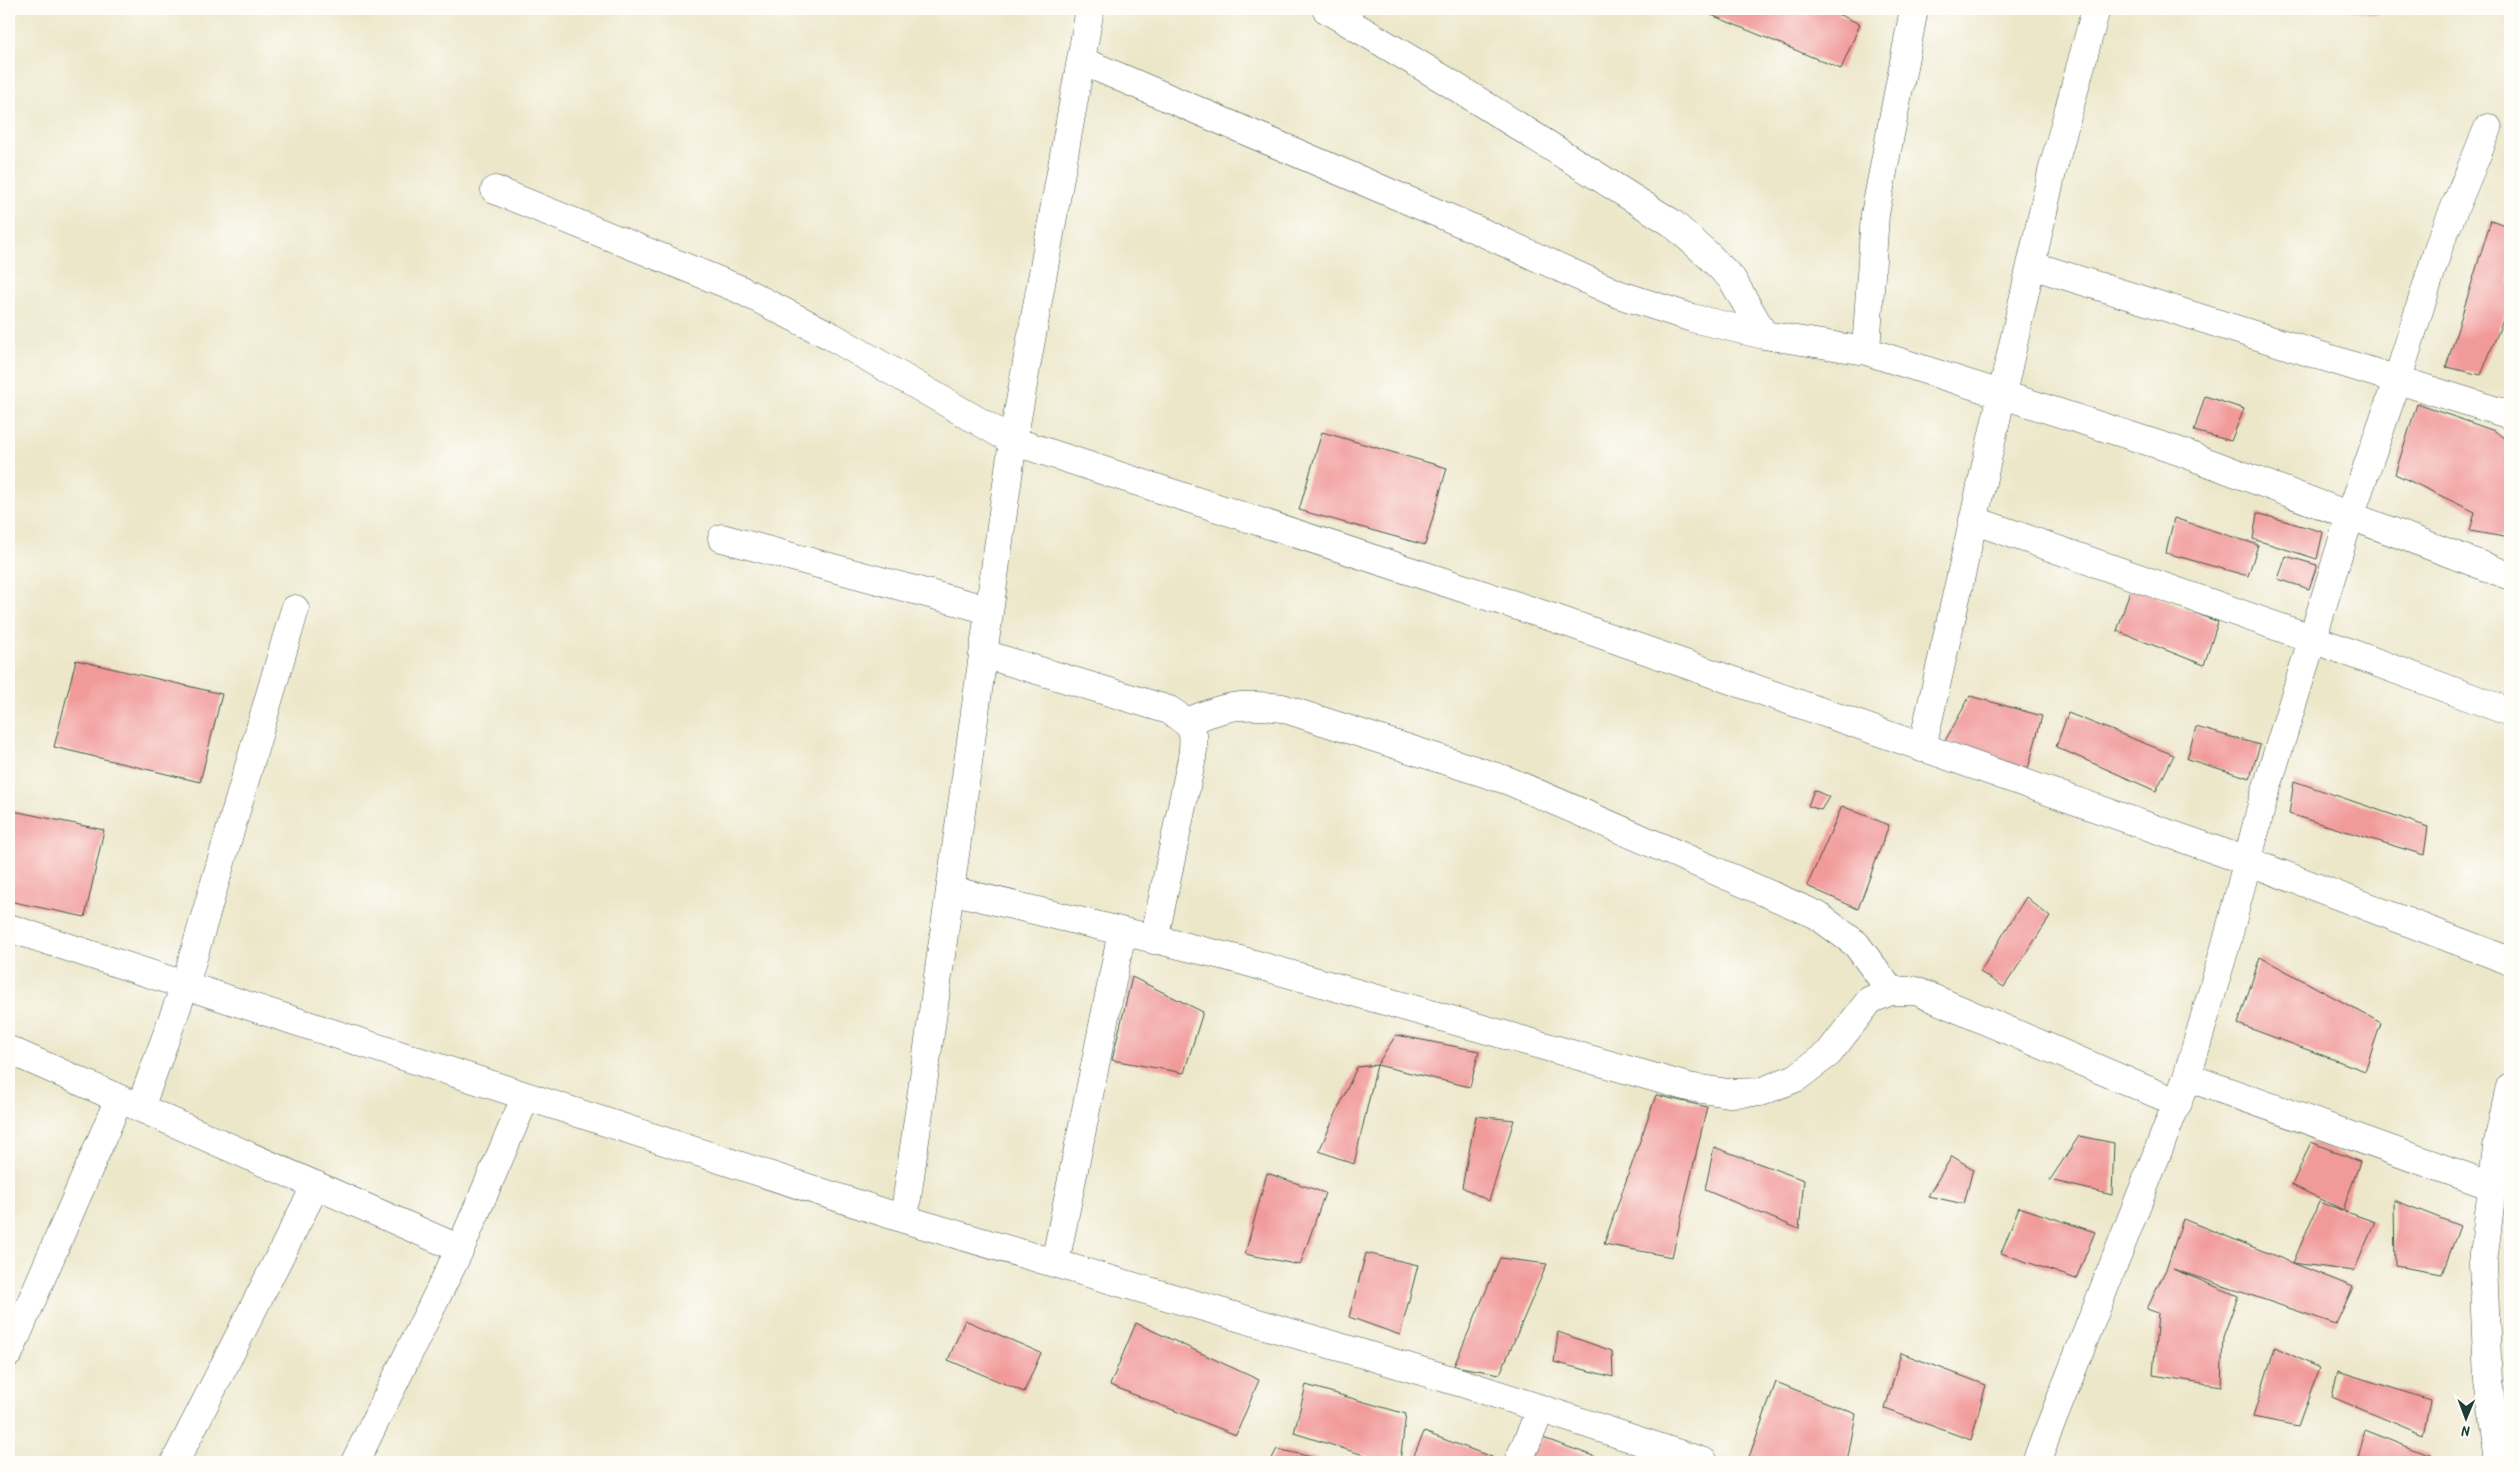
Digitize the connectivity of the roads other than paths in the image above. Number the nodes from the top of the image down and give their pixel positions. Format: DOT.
graph roads {
  1 [pos="1090,9"];
  2 [pos="1326,9"];
  3 [pos="1914,9"];
  4 [pos="2096,9"];
  5 [pos="1082,61"];
  6 [pos="2488,128"];
  7 [pos="495,190"];
  8 [pos="2031,265"];
  9 [pos="1764,335"];
  10 [pos="1866,351"];
  11 [pos="2398,378"];
  12 [pos="2002,395"];
  13 [pos="2510,415"];
  14 [pos="1013,441"];
  15 [pos="2350,516"];
  16 [pos="1973,520"];
  17 [pos="722,538"];
  18 [pos="2510,576"];
  19 [pos="295,609"];
  20 [pos="989,610"];
  21 [pos="2313,639"];
  22 [pos="984,654"];
  23 [pos="2510,712"];
  24 [pos="1187,722"];
  25 [pos="1922,748"];
  26 [pos="2247,861"];
  27 [pos="950,890"];
  28 [pos="9,928"];
  29 [pos="1122,932"];
  30 [pos="1154,940"];
  31 [pos="2510,961"];
  32 [pos="185,985"];
  33 [pos="1891,990"];
  34 [pos="9,1050"];
  35 [pos="2187,1077"];
  36 [pos="2510,1087"];
  37 [pos="526,1096"];
  38 [pos="129,1103"];
  39 [pos="2178,1103"];
  40 [pos="316,1185"];
  41 [pos="2492,1186"];
  42 [pos="904,1219"];
  43 [pos="460,1249"];
  44 [pos="1055,1263"];
  45 [pos="9,1353"];
  46 [pos="1541,1409"];
  47 [pos="175,1462"];
  48 [pos="357,1462"];
  49 [pos="1518,1462"];
  50 [pos="1704,1462"];
  51 [pos="2036,1462"];
  52 [pos="2500,1462"];
  1 -- 5 [label="street"];
  2 -- 9 [label="street"];
  3 -- 10 [label="street"];
  4 -- 8 [label="street"];
  5 -- 9 [label="street"];
  5 -- 14 [label="street"];
  6 -- 11 [label="street"];
  7 -- 14 [label="street"];
  8 -- 11 [label="street"];
  8 -- 12 [label="street"];
  9 -- 10 [label="street"];
  10 -- 12 [label="street"];
  11 -- 13 [label="street"];
  11 -- 15 [label="street"];
  12 -- 15 [label="street"];
  12 -- 16 [label="street"];
  14 -- 20 [label="street"];
  14 -- 25 [label="street"];
  15 -- 18 [label="street"];
  15 -- 21 [label="street"];
  16 -- 21 [label="street"];
  16 -- 25 [label="street"];
  17 -- 20 [label="street"];
  19 -- 32 [label="street"];
  20 -- 22 [label="street"];
  21 -- 23 [label="street"];
  21 -- 26 [label="street"];
  22 -- 24 [label="street"];
  22 -- 27 [label="street"];
  24 -- 30 [label="street"];
  24 -- 33 [label="street"];
  25 -- 26 [label="street"];
  26 -- 31 [label="street"];
  26 -- 35 [label="street"];
  27 -- 29 [label="street"];
  27 -- 42 [label="street"];
  28 -- 32 [label="street"];
  29 -- 30 [label="street"];
  29 -- 44 [label="street"];
  30 -- 33 [label="street"];
  32 -- 37 [label="street"];
  32 -- 38 [label="street"];
  33 -- 39 [label="street"];
  34 -- 38 [label="street"];
  35 -- 39 [label="street"];
  35 -- 41 [label="street"];
  36 -- 41 [label="street"];
  37 -- 42 [label="street"];
  37 -- 43 [label="street"];
  38 -- 40 [label="street"];
  38 -- 45 [label="street"];
  39 -- 51 [label="street"];
  40 -- 43 [label="street"];
  40 -- 47 [label="street"];
  41 -- 52 [label="street"];
  42 -- 44 [label="street"];
  43 -- 48 [label="street"];
  44 -- 46 [label="street"];
  46 -- 49 [label="street"];
  46 -- 50 [label="street"];
}
